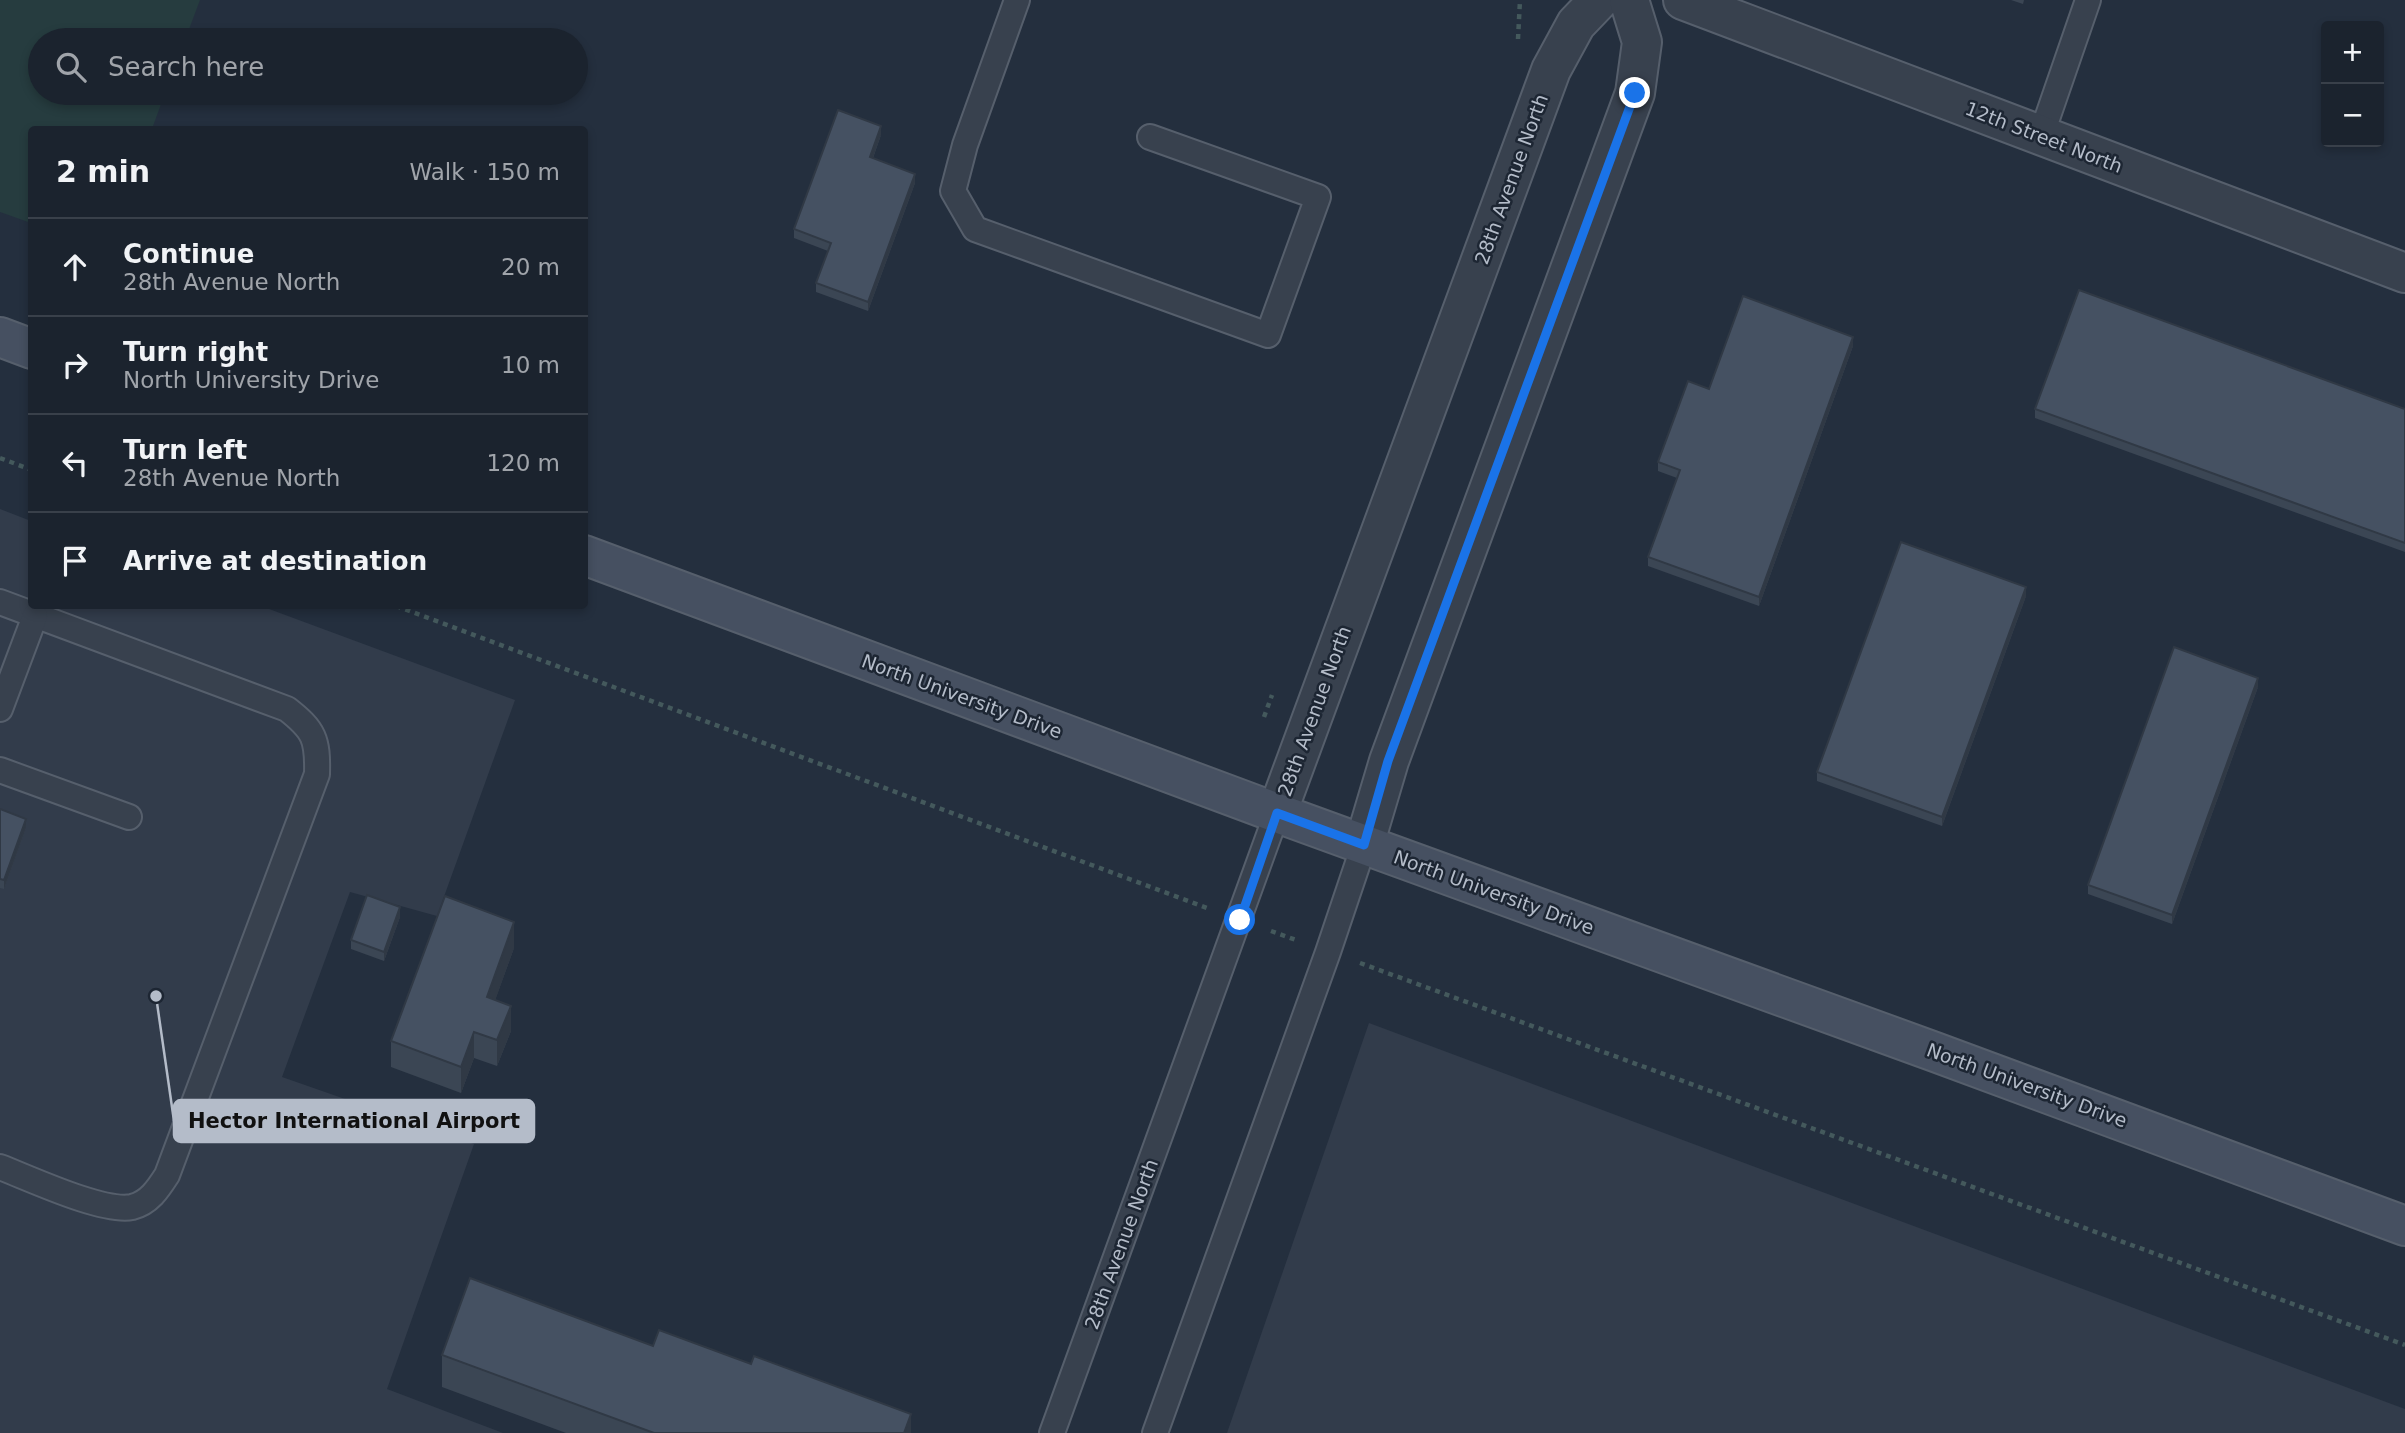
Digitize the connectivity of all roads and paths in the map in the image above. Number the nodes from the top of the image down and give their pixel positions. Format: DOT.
graph roads {
  1 [pos="1017,0"];
  2 [pos="1599,0"];
  3 [pos="1629,0"];
  4 [pos="1683,0"];
  5 [pos="2088,0"];
  6 [pos="1150,136"];
  7 [pos="2041,136"];
  8 [pos="2405,273"];
  9 [pos="0,337"];
  10 [pos="28,348"];
  11 [pos="0,458"];
  12 [pos="28,468"];
  13 [pos="588,556"];
  14 [pos="0,602"];
  15 [pos="404,609"];
  16 [pos="35,616"];
  17 [pos="0,709"];
  18 [pos="0,770"];
  19 [pos="1277,813"];
  20 [pos="129,817"];
  21 [pos="1364,845"];
  22 [pos="1240,920"];
  23 [pos="1328,952"];
  24 [pos="0,1167"];
  25 [pos="2405,1226"];
  26 [pos="2405,1345"];
  27 [pos="1052,1433"];
  28 [pos="1155,1433"];
  1 -- 6 [label="lane"];
  2 -- 19 [label="street, 28th Avenue North"];
  3 -- 21 [label="street"];
  4 -- 7 [label="street, 12th Street North"];
  5 -- 7 [label="lane"];
  7 -- 8 [label="street, 12th Street North"];
  9 -- 10 [label="main road"];
  11 -- 12 [label="path"];
  13 -- 19 [label="main road, North University Drive"];
  14 -- 16 [label="lane"];
  15 -- 22 [label="path"];
  16 -- 17 [label="lane"];
  16 -- 24 [label="lane"];
  18 -- 20 [label="lane"];
  19 -- 21 [label="main road, North University Drive"];
  19 -- 22 [label="lane, 28th Avenue North"];
  21 -- 23 [label="lane"];
  21 -- 25 [label="main road, North University Drive"];
  22 -- 23 [label="path"];
  22 -- 27 [label="lane, 28th Avenue North"];
  23 -- 26 [label="path"];
  23 -- 28 [label="lane"];
}
